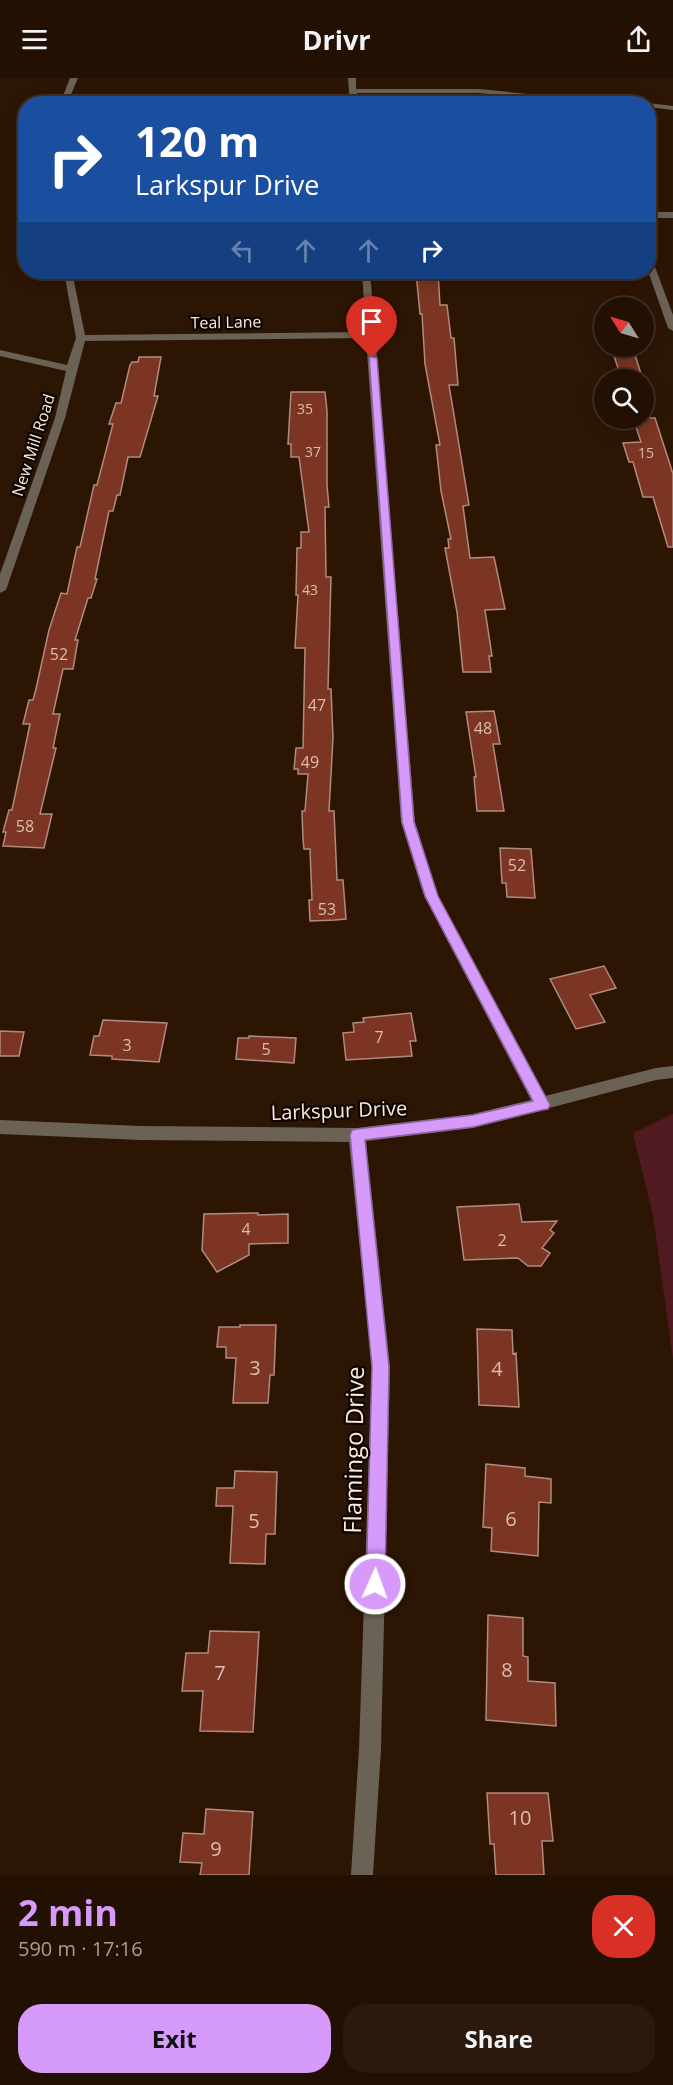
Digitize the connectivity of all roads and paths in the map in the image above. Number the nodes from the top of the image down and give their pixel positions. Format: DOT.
graph roads {
  1 [pos="74,78"];
  2 [pos="352,78"];
  3 [pos="353,91"];
  4 [pos="66,96"];
  5 [pos="353,96"];
  6 [pos="535,96"];
  7 [pos="656,106"];
  8 [pos="673,108"];
  9 [pos="656,215"];
  10 [pos="673,215"];
  11 [pos="69,279"];
  12 [pos="366,279"];
  13 [pos="655,279"];
  14 [pos="673,328"];
  15 [pos="370,335"];
  16 [pos="81,338"];
  17 [pos="0,353"];
  18 [pos="71,369"];
  19 [pos="0,590"];
  20 [pos="673,1072"];
  21 [pos="542,1105"];
  22 [pos="0,1127"];
  23 [pos="357,1135"];
  24 [pos="363,1875"];
  1 -- 4 [label="street"];
  2 -- 3 [label="street"];
  3 -- 5 [label="street"];
  3 -- 6 [label="street"];
  7 -- 8 [label="street"];
  9 -- 10 [label="street"];
  11 -- 16 [label="street, New Mill Road"];
  12 -- 15 [label="street"];
  13 -- 14 [label="street"];
  15 -- 16 [label="street, Teal Lane"];
  15 -- 21 [label="street"];
  16 -- 18 [label="street, New Mill Road"];
  17 -- 18 [label="street"];
  18 -- 19 [label="street, New Mill Road"];
  20 -- 21 [label="street, Larkspur Drive"];
  21 -- 23 [label="street, Larkspur Drive"];
  22 -- 23 [label="street, Larkspur Drive"];
  23 -- 24 [label="street, Flamingo Drive"];
}
